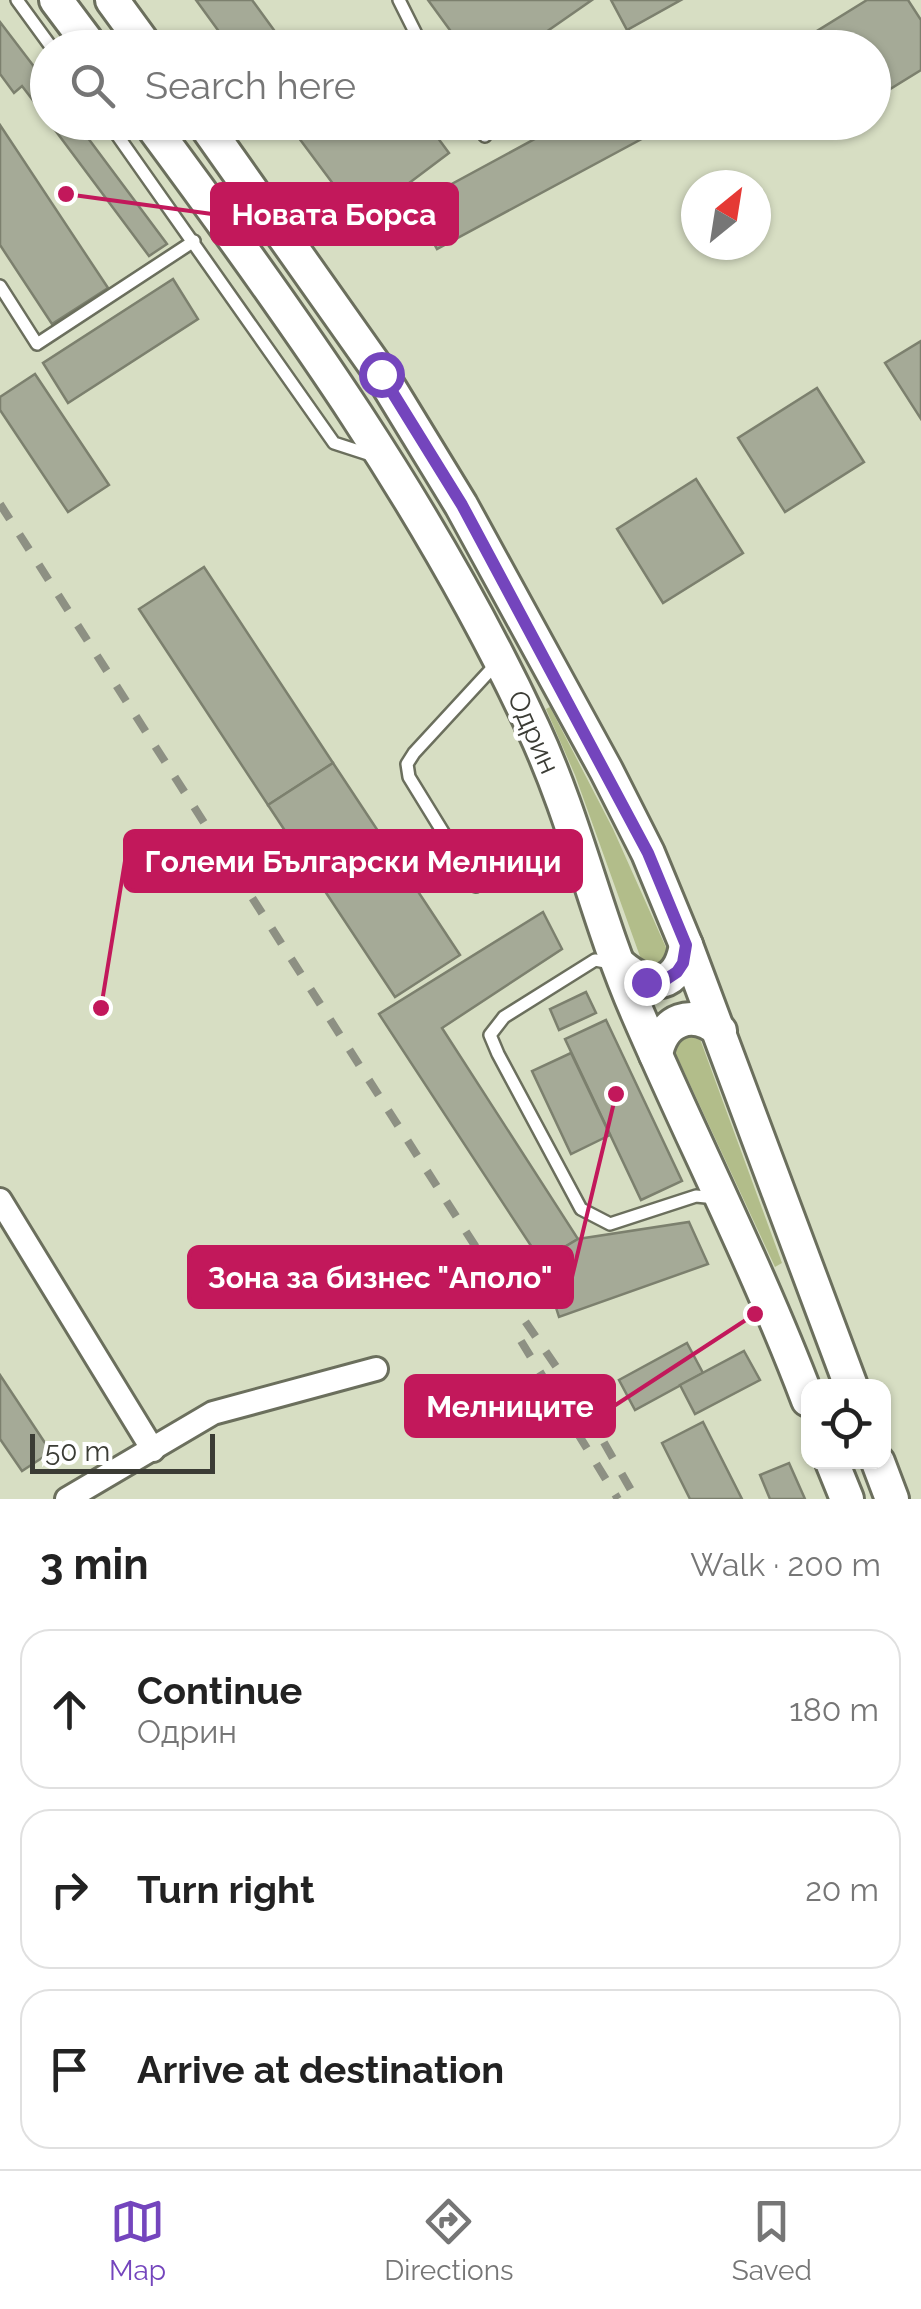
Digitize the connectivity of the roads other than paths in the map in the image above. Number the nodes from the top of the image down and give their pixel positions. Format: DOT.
graph roads {
  1 [pos="17,0"];
  2 [pos="56,0"];
  3 [pos="112,0"];
  4 [pos="399,0"];
  5 [pos="39,30"];
  6 [pos="78,30"];
  7 [pos="134,30"];
  8 [pos="414,30"];
  9 [pos="121,140"];
  10 [pos="162,140"];
  11 [pos="217,140"];
  12 [pos="194,242"];
  13 [pos="0,286"];
  14 [pos="385,460"];
  15 [pos="500,660"];
  16 [pos="476,886"];
  17 [pos="686,945"];
  18 [pos="620,965"];
  19 [pos="720,1032"];
  20 [pos="656,1055"];
  21 [pos="722,1198"];
  22 [pos="0,1200"];
  23 [pos="376,1369"];
  24 [pos="847,1379"];
  25 [pos="801,1384"];
  26 [pos="153,1450"];
  27 [pos="835,1469"];
  28 [pos="881,1469"];
  29 [pos="67,1499"];
  30 [pos="846,1499"];
  31 [pos="892,1499"];
  1 -- 5 [label="lane"];
  2 -- 6 [label="main road"];
  3 -- 7 [label="main road"];
  4 -- 8 [label="lane"];
  9 -- 12 [label="lane"];
  10 -- 14 [label="main road, Одрин"];
  11 -- 17 [label="main road, Одрин"];
  12 -- 13 [label="lane"];
  12 -- 14 [label="lane"];
  14 -- 15 [label="main road, Одрин"];
  15 -- 16 [label="lane"];
  15 -- 18 [label="main road, Одрин"];
  17 -- 18 [label="main road"];
  17 -- 19 [label="main road, Одрин"];
  18 -- 20 [label="main road, Одрин"];
  18 -- 21 [label="lane"];
  19 -- 20 [label="main road"];
  19 -- 24 [label="main road, Одрин"];
  20 -- 21 [label="main road, Одрин"];
  21 -- 25 [label="main road, Одрин"];
  22 -- 26 [label="street"];
  23 -- 26 [label="street"];
  26 -- 29 [label="street"];
  27 -- 30 [label="main road"];
  28 -- 31 [label="main road"];
}
